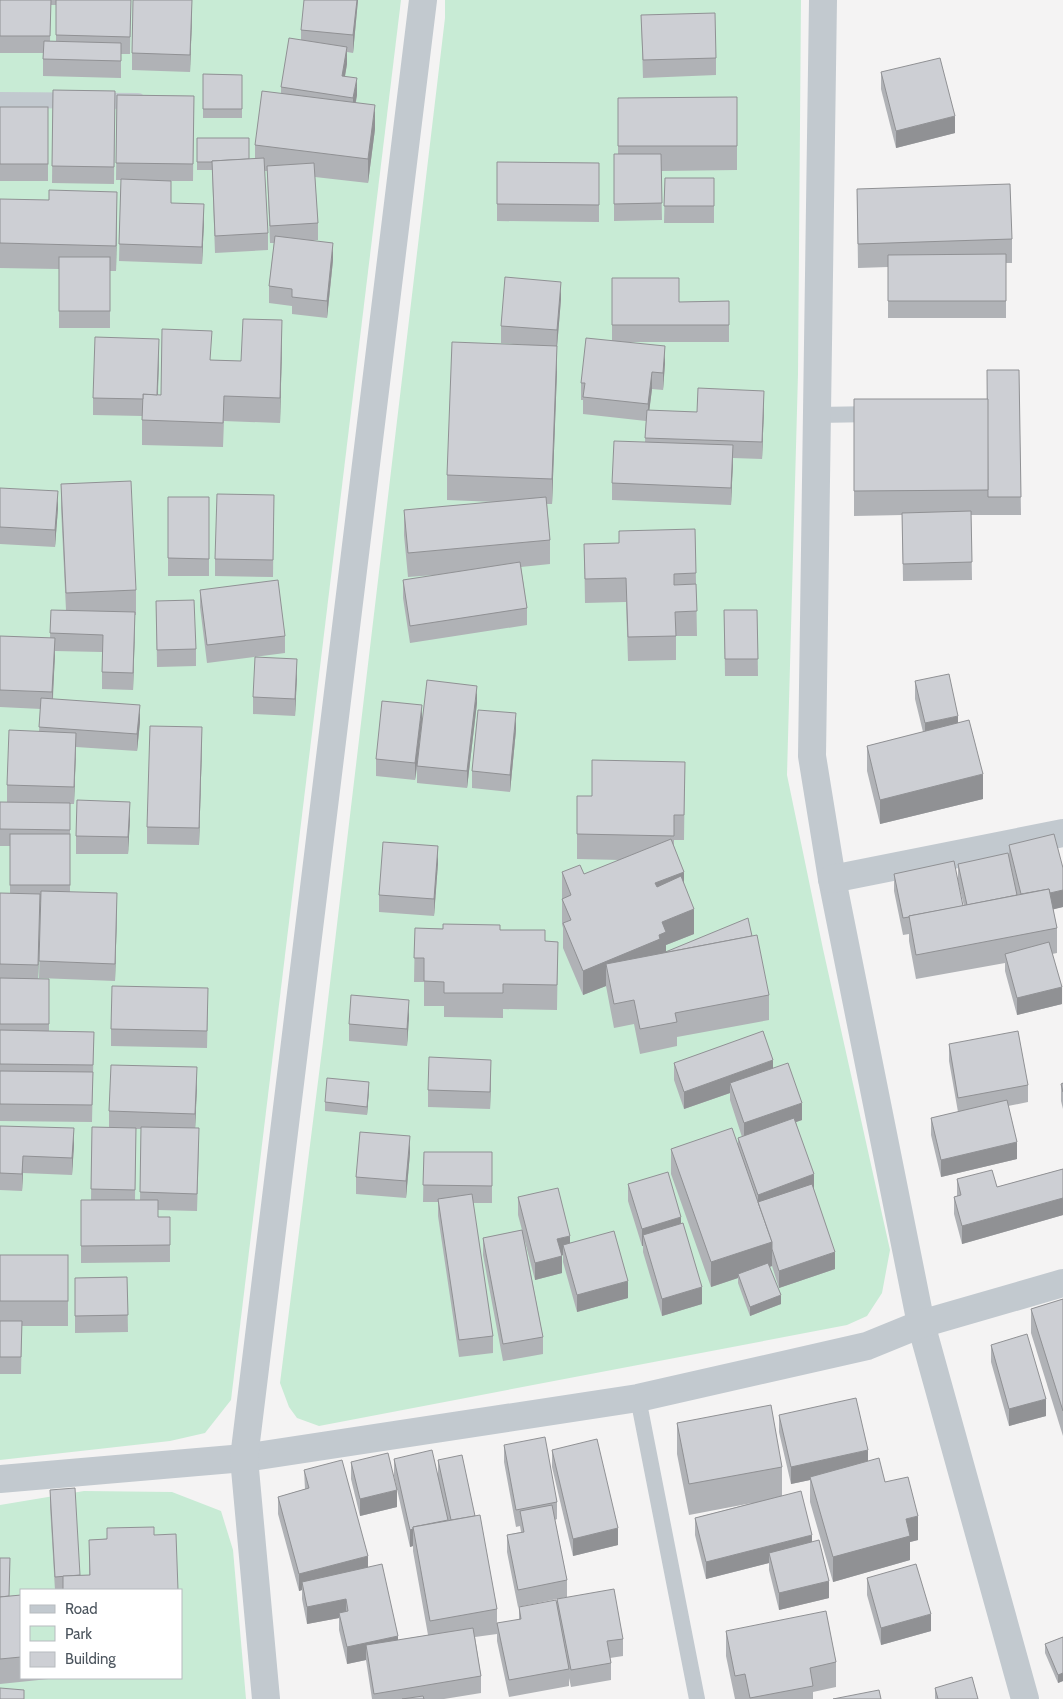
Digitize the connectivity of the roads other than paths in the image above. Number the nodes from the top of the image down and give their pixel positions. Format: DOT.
graph roads {
  1 [pos="423,0"];
  2 [pos="823,0"];
  3 [pos="0,100"];
  4 [pos="154,102"];
  5 [pos="894,414"];
  6 [pos="817,415"];
  7 [pos="1063,832"];
  8 [pos="832,879"];
  9 [pos="1063,1283"];
  10 [pos="921,1324"];
  11 [pos="638,1398"];
  12 [pos="244,1458"];
  13 [pos="0,1479"];
  14 [pos="266,1699"];
  15 [pos="697,1699"];
  16 [pos="1025,1699"];
  1 -- 12 [label="street"];
  2 -- 6 [label="street"];
  3 -- 4 [label="lane"];
  5 -- 6 [label="lane"];
  6 -- 8 [label="street"];
  7 -- 8 [label="street"];
  8 -- 10 [label="street"];
  9 -- 10 [label="street"];
  10 -- 11 [label="street"];
  10 -- 16 [label="street"];
  11 -- 12 [label="street"];
  11 -- 15 [label="lane"];
  12 -- 13 [label="street"];
  12 -- 14 [label="street"];
}
